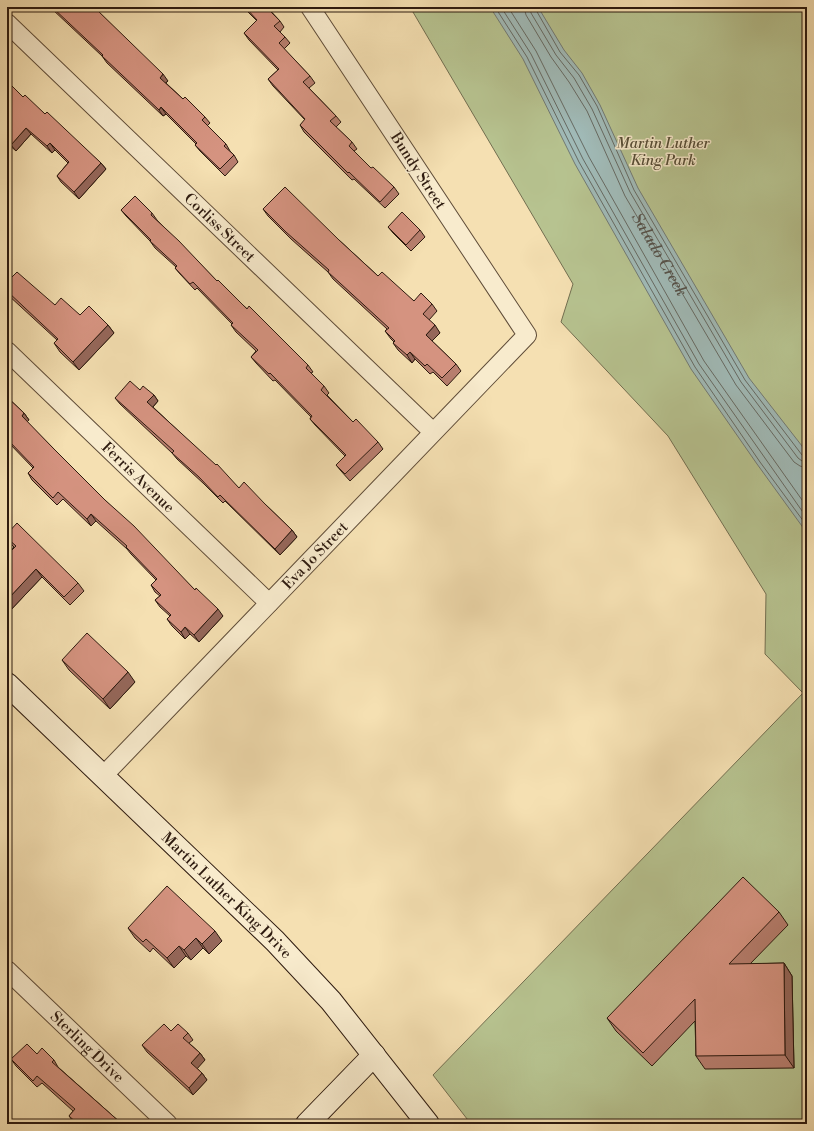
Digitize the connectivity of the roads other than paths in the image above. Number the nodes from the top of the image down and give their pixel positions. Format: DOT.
graph roads {
  1 [pos="310,7"];
  2 [pos="7,23"];
  3 [pos="527,335"];
  4 [pos="7,351"];
  5 [pos="433,432"];
  6 [pos="269,603"];
  7 [pos="7,684"];
  8 [pos="103,776"];
  9 [pos="7,970"];
  10 [pos="374,1055"];
  11 [pos="168,1124"];
  12 [pos="307,1124"];
  13 [pos="428,1124"];
  1 -- 3 [label="street, Bundy Street"];
  2 -- 5 [label="street, Corliss Street"];
  3 -- 5 [label="street, Eva Jo Street"];
  4 -- 6 [label="street, Ferris Avenue"];
  5 -- 6 [label="street, Eva Jo Street"];
  6 -- 8 [label="street, Eva Jo Street"];
  7 -- 8 [label="main road, Martin Luther King Drive"];
  8 -- 10 [label="main road, Martin Luther King Drive"];
  9 -- 11 [label="street, Sterling Drive"];
  10 -- 12 [label="main road"];
  10 -- 13 [label="main road, Martin Luther King Drive"];
}
